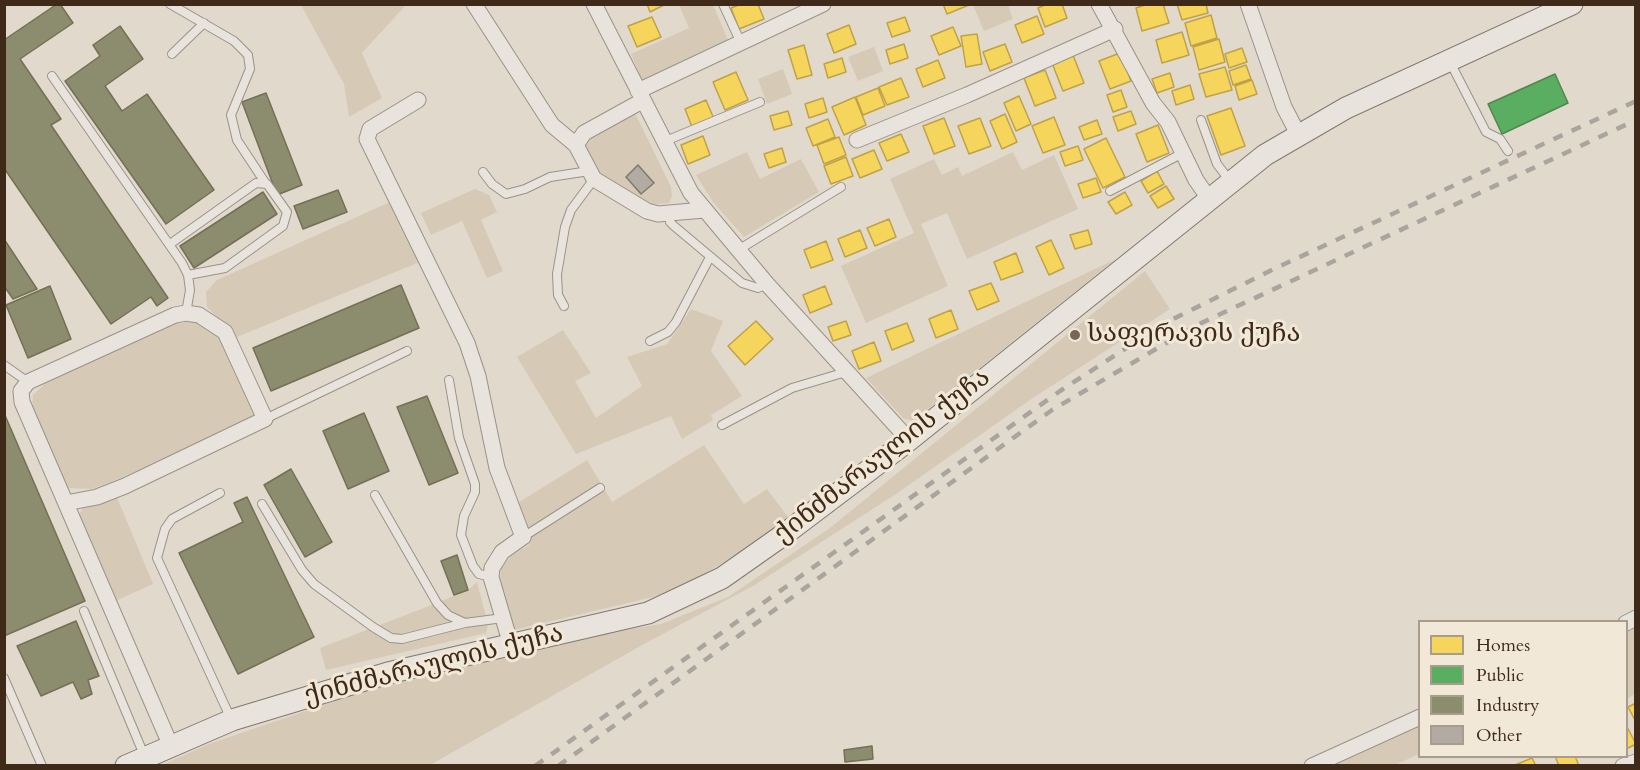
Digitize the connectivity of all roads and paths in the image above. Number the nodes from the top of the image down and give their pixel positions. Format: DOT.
graph roads {
  1 [pos="170,4"];
  2 [pos="474,4"];
  3 [pos="594,4"];
  4 [pos="723,4"];
  5 [pos="1099,4"];
  6 [pos="1248,4"];
  7 [pos="1572,4"];
  8 [pos="818,6"];
  9 [pos="204,23"];
  10 [pos="1114,29"];
  11 [pos="741,43"];
  12 [pos="172,54"];
  13 [pos="1450,61"];
  14 [pos="52,76"];
  15 [pos="640,96"];
  16 [pos="418,100"];
  17 [pos="760,102"];
  18 [pos="1201,120"];
  19 [pos="1298,134"];
  20 [pos="857,140"];
  21 [pos="663,142"];
  22 [pos="576,145"];
  23 [pos="1508,151"];
  24 [pos="1183,153"];
  25 [pos="483,172"];
  26 [pos="592,175"];
  27 [pos="1231,183"];
  28 [pos="267,184"];
  29 [pos="841,187"];
  30 [pos="1110,191"];
  31 [pos="1210,200"];
  32 [pos="704,210"];
  33 [pos="670,214"];
  34 [pos="170,244"];
  35 [pos="738,250"];
  36 [pos="710,257"];
  37 [pos="188,275"];
  38 [pos="767,284"];
  39 [pos="564,306"];
  40 [pos="186,313"];
  41 [pos="650,341"];
  42 [pos="407,351"];
  43 [pos="4,365"];
  44 [pos="846,372"];
  45 [pos="449,380"];
  46 [pos="28,382"];
  47 [pos="265,419"];
  48 [pos="722,425"];
  49 [pos="909,440"];
  50 [pos="600,488"];
  51 [pos="220,493"];
  52 [pos="375,495"];
  53 [pos="66,503"];
  54 [pos="262,504"];
  55 [pos="523,537"];
  56 [pos="491,577"];
  57 [pos="84,612"];
  58 [pos="503,618"];
  59 [pos="465,623"];
  60 [pos="511,645"];
  61 [pos="4,678"];
  62 [pos="1418,717"];
  63 [pos="232,720"];
  64 [pos="170,744"];
  65 [pos="145,756"];
  66 [pos="1635,762"];
  67 [pos="42,765"];
  68 [pos="126,765"];
  69 [pos="1312,765"];
  70 [pos="1623,765"];
  1 -- 9 [label="lane"];
  2 -- 22 [label="street"];
  3 -- 15 [label="street"];
  4 -- 11 [label="lane"];
  5 -- 10 [label="street"];
  6 -- 19 [label="street"];
  7 -- 13 [label="main road, ქინძმარაულის ქუჩა"];
  8 -- 11 [label="street"];
  9 -- 12 [label="lane"];
  9 -- 28 [label="lane"];
  10 -- 20 [label="street"];
  10 -- 24 [label="street"];
  11 -- 15 [label="street"];
  13 -- 19 [label="main road, ქინძმარაულის ქუჩა"];
  13 -- 23 [label="lane"];
  14 -- 34 [label="lane"];
  15 -- 21 [label="street"];
  15 -- 22 [label="street"];
  16 -- 55 [label="street"];
  17 -- 21 [label="lane"];
  18 -- 27 [label="lane"];
  19 -- 27 [label="main road, ქინძმარაულის ქუჩა"];
  21 -- 32 [label="street"];
  22 -- 26 [label="street"];
  24 -- 30 [label="lane"];
  24 -- 31 [label="street"];
  25 -- 26 [label="lane"];
  26 -- 33 [label="street"];
  26 -- 39 [label="lane"];
  27 -- 31 [label="main road, ქინძმარაულის ქუჩა"];
  28 -- 34 [label="lane"];
  28 -- 37 [label="lane"];
  29 -- 35 [label="lane"];
  31 -- 49 [label="main road, ქინძმარაულის ქუჩა"];
  32 -- 33 [label="street"];
  32 -- 35 [label="street"];
  33 -- 36 [label="lane"];
  34 -- 37 [label="lane"];
  35 -- 38 [label="street"];
  36 -- 38 [label="lane"];
  36 -- 41 [label="lane"];
  37 -- 40 [label="lane"];
  38 -- 44 [label="street"];
  40 -- 46 [label="street"];
  40 -- 47 [label="street"];
  42 -- 47 [label="lane"];
  43 -- 46 [label="lane"];
  44 -- 48 [label="lane"];
  44 -- 49 [label="street"];
  45 -- 56 [label="lane"];
  46 -- 53 [label="street"];
  47 -- 53 [label="street"];
  49 -- 60 [label="main road, ქინძმარაულის ქუჩა"];
  50 -- 55 [label="lane"];
  51 -- 63 [label="lane"];
  52 -- 59 [label="lane"];
  53 -- 64 [label="street"];
  54 -- 59 [label="lane"];
  55 -- 56 [label="street"];
  56 -- 58 [label="street"];
  57 -- 65 [label="lane"];
  58 -- 59 [label="lane"];
  58 -- 60 [label="street"];
  60 -- 63 [label="main road, ქინძმარაულის ქუჩა"];
  61 -- 67 [label="lane"];
  62 -- 69 [label="street"];
  63 -- 64 [label="main road, ქინძმარაულის ქუჩა"];
  64 -- 65 [label="main road, ქინძმარაულის ქუჩა"];
  65 -- 68 [label="main road, ქინძმარაულის ქუჩა"];
  66 -- 70 [label="street"];
}
